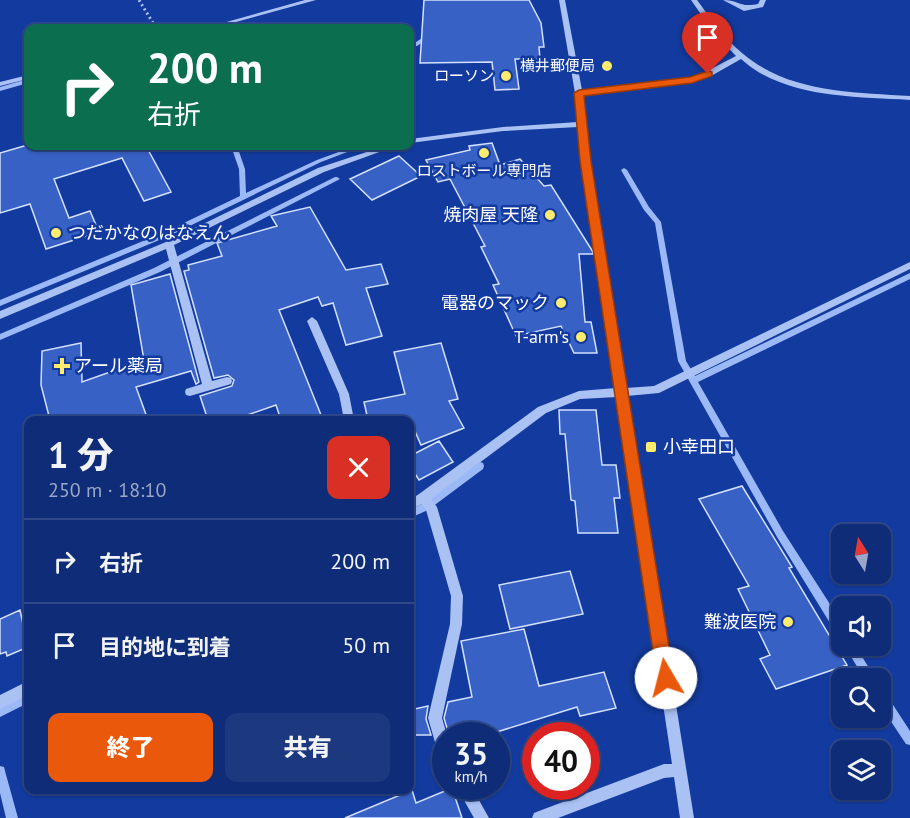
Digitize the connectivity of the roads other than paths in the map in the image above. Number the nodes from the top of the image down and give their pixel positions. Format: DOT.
graph roads {
  1 [pos="314,0"];
  2 [pos="562,0"];
  3 [pos="694,0"];
  4 [pos="726,0"];
  5 [pos="763,0"];
  6 [pos="223,24"];
  7 [pos="740,57"];
  8 [pos="24,78"];
  9 [pos="0,84"];
  10 [pos="579,93"];
  11 [pos="910,98"];
  12 [pos="581,124"];
  13 [pos="414,140"];
  14 [pos="380,150"];
  15 [pos="169,244"];
  16 [pos="910,265"];
  17 [pos="0,315"];
  18 [pos="312,321"];
  19 [pos="227,381"];
  20 [pos="208,386"];
  21 [pos="190,392"];
  22 [pos="623,393"];
  23 [pos="348,416"];
  24 [pos="414,503"];
  25 [pos="427,503"];
  26 [pos="24,690"];
  27 [pos="0,702"];
  28 [pos="436,722"];
  29 [pos="679,770"];
  30 [pos="471,800"];
  31 [pos="482,818"];
  32 [pos="539,818"];
  33 [pos="687,818"];
  1 -- 6 [label="street"];
  2 -- 10 [label="street"];
  3 -- 7 [label="street"];
  4 -- 5 [label="street"];
  7 -- 10 [label="street"];
  7 -- 11 [label="street"];
  8 -- 9 [label="street"];
  10 -- 12 [label="street"];
  12 -- 13 [label="street"];
  12 -- 22 [label="street"];
  14 -- 15 [label="street"];
  15 -- 17 [label="street"];
  15 -- 20 [label="street"];
  16 -- 22 [label="street"];
  18 -- 23 [label="street"];
  19 -- 20 [label="street"];
  20 -- 21 [label="street"];
  22 -- 25 [label="street"];
  22 -- 29 [label="street"];
  24 -- 25 [label="street"];
  25 -- 28 [label="street"];
  26 -- 27 [label="street"];
  29 -- 32 [label="street"];
  29 -- 33 [label="street"];
  30 -- 31 [label="street"];
}
